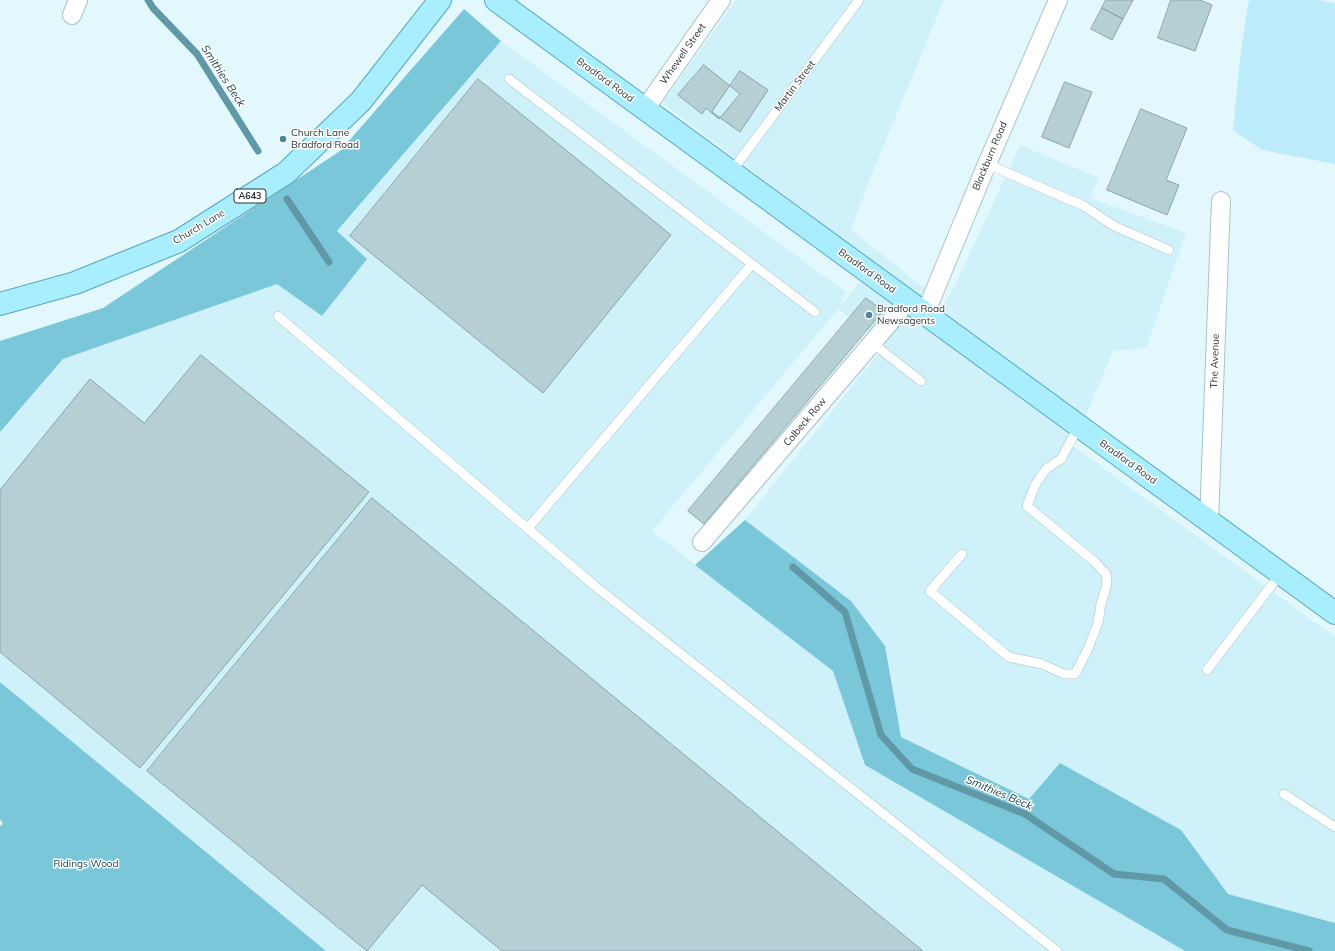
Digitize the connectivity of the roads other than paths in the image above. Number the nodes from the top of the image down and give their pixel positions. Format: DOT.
graph roads {
  1 [pos="440,0"];
  2 [pos="496,0"];
  3 [pos="721,0"];
  4 [pos="859,0"];
  5 [pos="1058,0"];
  6 [pos="509,79"];
  7 [pos="645,109"];
  8 [pos="987,164"];
  9 [pos="731,172"];
  10 [pos="1221,201"];
  11 [pos="1169,250"];
  12 [pos="752,264"];
  13 [pos="908,301"];
  14 [pos="0,304"];
  15 [pos="815,312"];
  16 [pos="925,314"];
  17 [pos="278,316"];
  18 [pos="872,343"];
  19 [pos="921,381"];
  20 [pos="1079,426"];
  21 [pos="1209,521"];
  22 [pos="528,528"];
  23 [pos="702,542"];
  24 [pos="962,554"];
  25 [pos="1281,574"];
  26 [pos="1335,613"];
  27 [pos="1207,670"];
  28 [pos="1284,794"];
  29 [pos="1335,827"];
  30 [pos="1057,951"];
  1 -- 14 [label="main road, Church Lane / A643"];
  2 -- 7 [label="main road, Bradford Road"];
  3 -- 7 [label="street, Whewell Street"];
  4 -- 9 [label="lane, Martin Street"];
  5 -- 8 [label="street, Blackburn Road"];
  6 -- 12 [label="lane"];
  7 -- 9 [label="main road, Bradford Road"];
  8 -- 11 [label="lane"];
  8 -- 16 [label="street, Blackburn Road"];
  9 -- 13 [label="main road, Bradford Road"];
  10 -- 21 [label="street, The Avenue"];
  12 -- 15 [label="lane"];
  12 -- 22 [label="lane"];
  13 -- 16 [label="main road, Bradford Road"];
  13 -- 18 [label="street, Colbeck Row"];
  16 -- 20 [label="main road, Bradford Road"];
  17 -- 22 [label="lane"];
  18 -- 19 [label="lane"];
  18 -- 23 [label="street, Colbeck Row"];
  20 -- 21 [label="main road, Bradford Road"];
  20 -- 24 [label="lane"];
  21 -- 25 [label="main road, Bradford Road"];
  22 -- 30 [label="lane"];
  25 -- 26 [label="main road, Bradford Road"];
  25 -- 27 [label="lane"];
  28 -- 29 [label="lane"];
}
